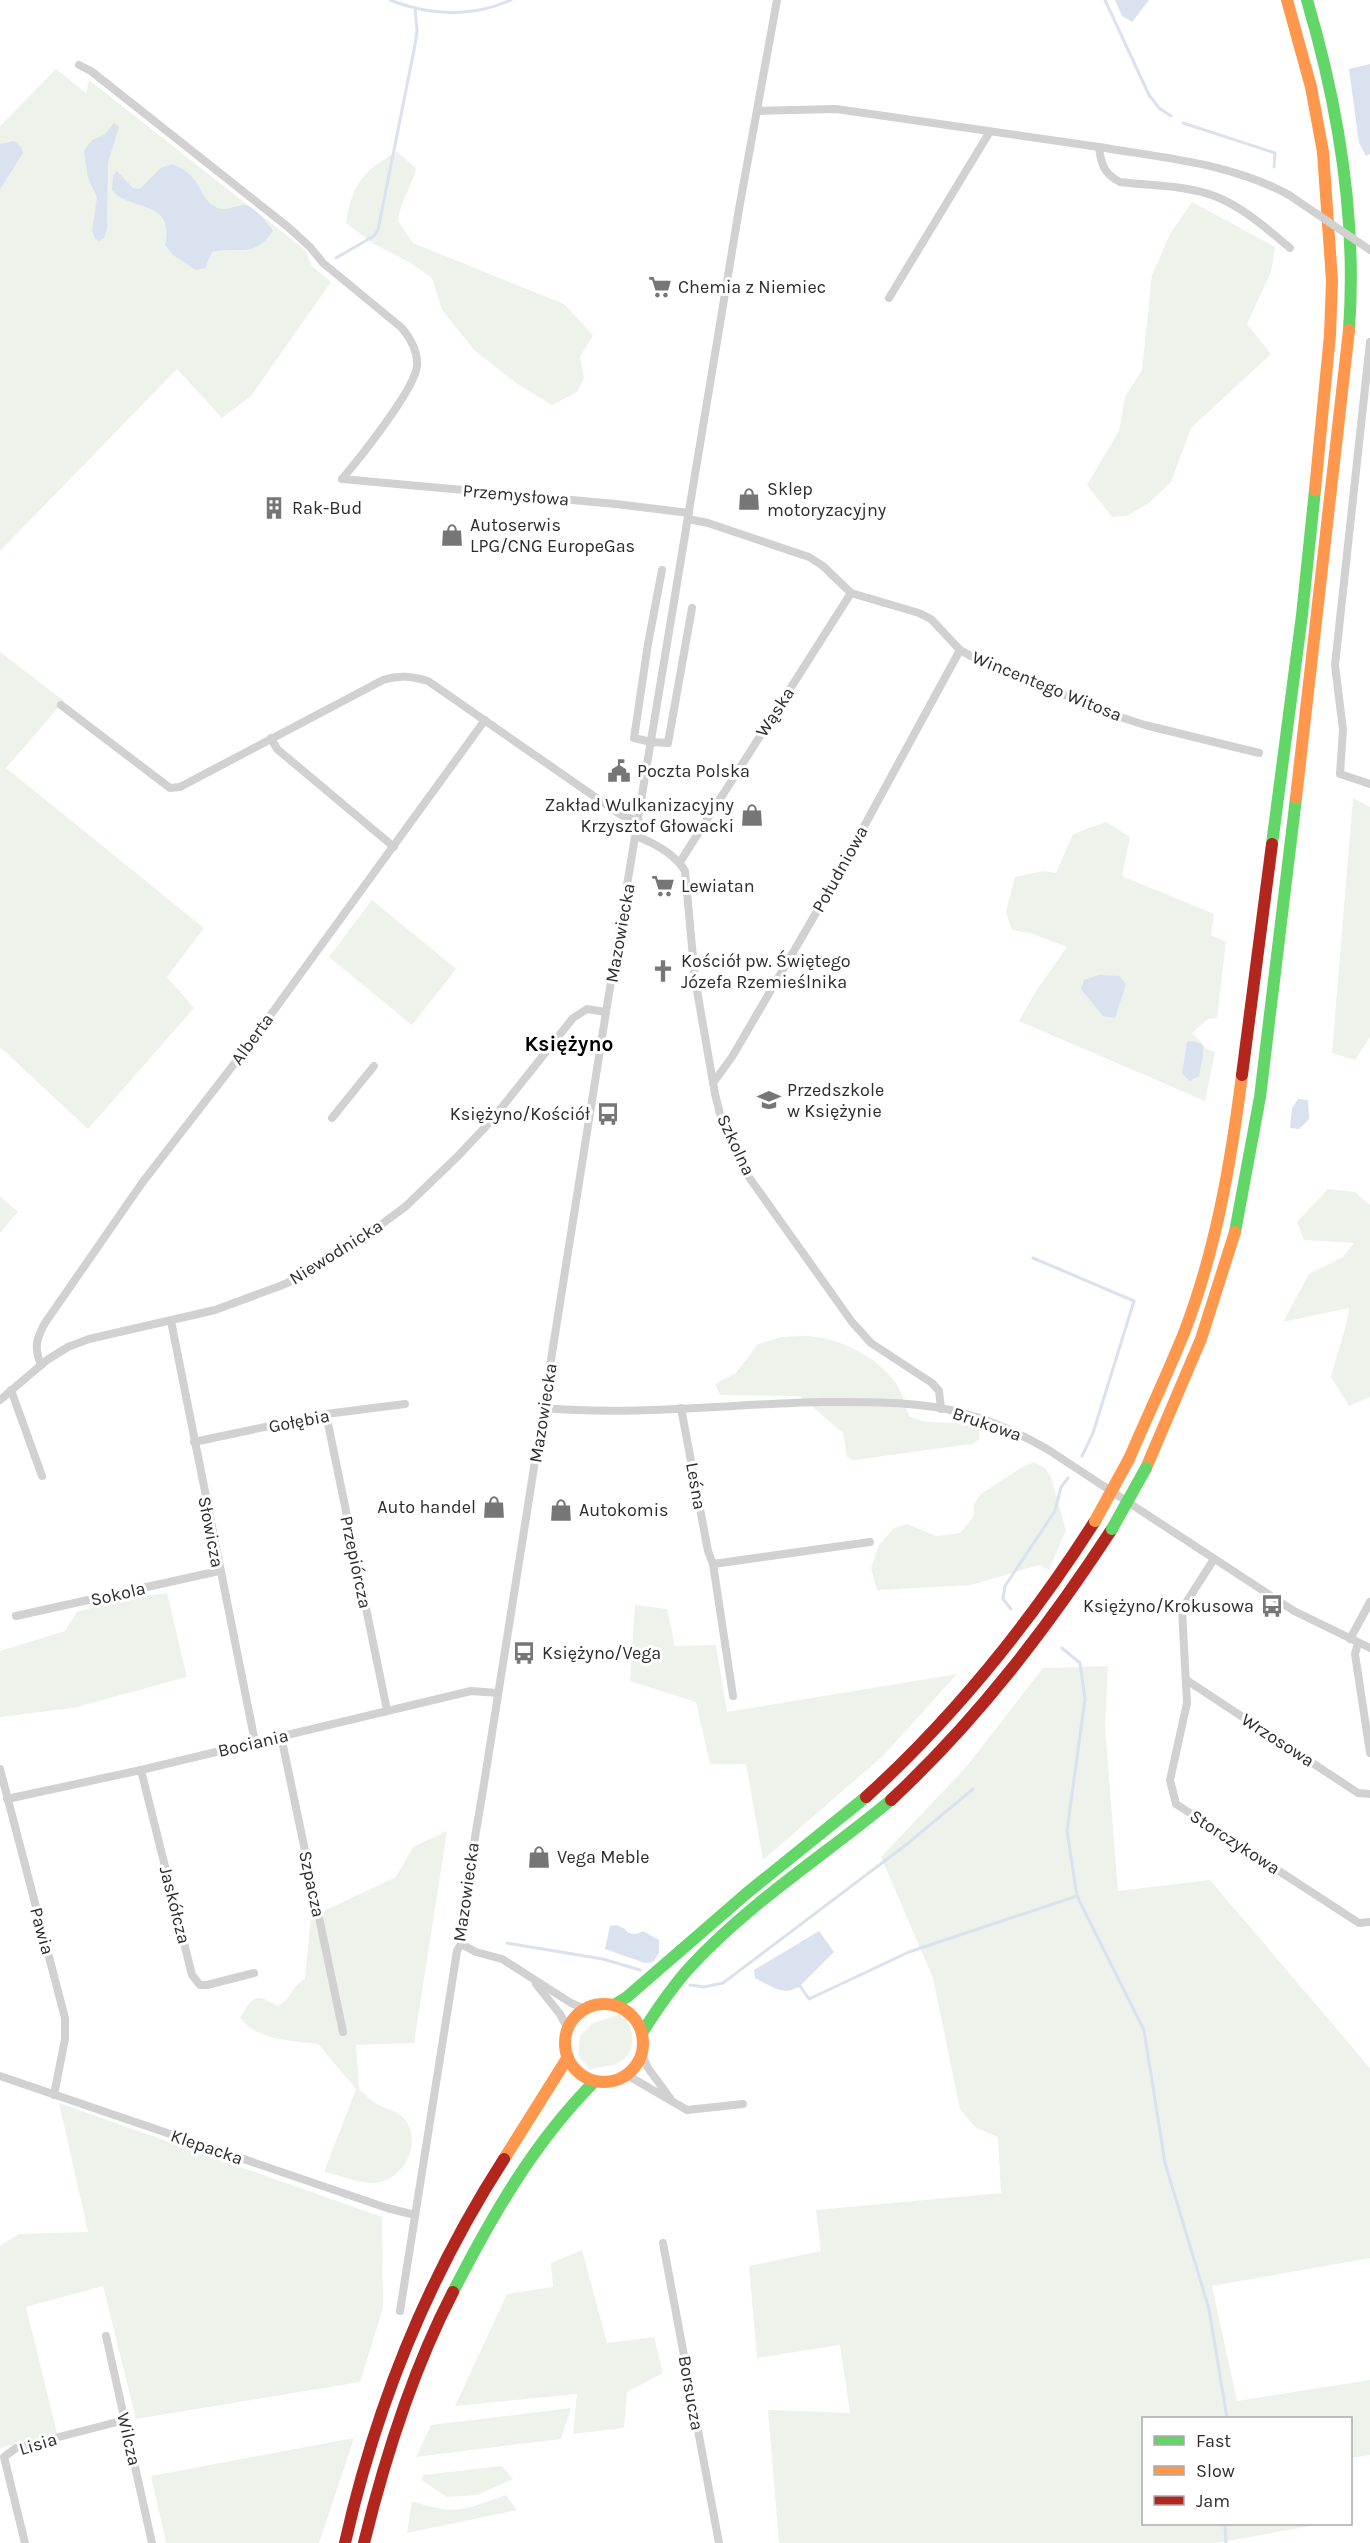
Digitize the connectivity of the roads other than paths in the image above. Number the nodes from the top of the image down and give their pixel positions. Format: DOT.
graph roads {
  1 [pos="777,0"];
  2 [pos="1287,0"];
  3 [pos="1306,0"];
  4 [pos="79,65"];
  5 [pos="757,111"];
  6 [pos="989,133"];
  7 [pos="1099,147"];
  8 [pos="1290,248"];
  9 [pos="1370,250"];
  10 [pos="889,298"];
  11 [pos="1370,342"];
  12 [pos="689,516"];
  13 [pos="662,570"];
  14 [pos="851,593"];
  15 [pos="692,608"];
  16 [pos="960,650"];
  17 [pos="61,705"];
  18 [pos="485,720"];
  19 [pos="271,738"];
  20 [pos="651,742"];
  21 [pos="1259,753"];
  22 [pos="1370,784"];
  23 [pos="639,821"];
  24 [pos="636,836"];
  25 [pos="394,847"];
  26 [pos="680,862"];
  27 [pos="606,1012"];
  28 [pos="374,1066"];
  29 [pos="712,1083"];
  30 [pos="332,1118"];
  31 [pos="171,1321"];
  32 [pos="41,1365"];
  33 [pos="11,1390"];
  34 [pos="0,1400"];
  35 [pos="405,1404"];
  36 [pos="544,1408"];
  37 [pos="681,1408"];
  38 [pos="941,1409"];
  39 [pos="326,1414"];
  40 [pos="194,1442"];
  41 [pos="42,1476"];
  42 [pos="870,1542"];
  43 [pos="1214,1559"];
  44 [pos="713,1564"];
  45 [pos="219,1571"];
  46 [pos="1370,1602"];
  47 [pos="16,1617"];
  48 [pos="1354,1641"];
  49 [pos="1370,1648"];
  50 [pos="1188,1682"];
  51 [pos="498,1693"];
  52 [pos="733,1696"];
  53 [pos="387,1710"];
  54 [pos="280,1736"];
  55 [pos="255,1742"];
  56 [pos="1370,1753"];
  57 [pos="0,1769"];
  58 [pos="141,1770"];
  59 [pos="1370,1794"];
  60 [pos="7,1799"];
  61 [pos="1370,1922"];
  62 [pos="461,1944"];
  63 [pos="254,1973"];
  64 [pos="532,1979"];
  65 [pos="614,2005"];
  66 [pos="585,2009"];
  67 [pos="568,2029"];
  68 [pos="343,2032"];
  69 [pos="642,2033"];
  70 [pos="642,2054"];
  71 [pos="568,2057"];
  72 [pos="627,2075"];
  73 [pos="0,2076"];
  74 [pos="596,2081"];
  75 [pos="54,2094"];
  76 [pos="672,2100"];
  77 [pos="743,2104"];
  78 [pos="416,2216"];
  79 [pos="663,2243"];
  80 [pos="400,2311"];
  81 [pos="106,2336"];
  82 [pos="125,2420"];
  83 [pos="25,2543"];
  84 [pos="152,2543"];
  85 [pos="345,2543"];
  86 [pos="364,2543"];
  87 [pos="719,2543"];
  1 -- 5 [label="street, Mazowiecka"];
  2 -- 65 [label="main road, bridge"];
  3 -- 69 [label="main road, bridge"];
  4 -- 12 [label="street, Przemysłowa"];
  5 -- 6 [label="street"];
  5 -- 12 [label="street, Mazowiecka"];
  6 -- 7 [label="street"];
  6 -- 10 [label="street"];
  7 -- 8 [label="street"];
  7 -- 9 [label="street, bridge"];
  11 -- 22 [label="street"];
  12 -- 14 [label="street, Wincentego Witosa"];
  12 -- 20 [label="street, Mazowiecka"];
  13 -- 20 [label="street"];
  14 -- 16 [label="street, Wincentego Witosa"];
  14 -- 26 [label="street, Wąska"];
  15 -- 20 [label="street"];
  16 -- 21 [label="street, Wincentego Witosa"];
  16 -- 29 [label="street, Południowa"];
  17 -- 19 [label="street"];
  18 -- 19 [label="street"];
  18 -- 23 [label="street"];
  18 -- 25 [label="street, Alberta"];
  19 -- 25 [label="street"];
  20 -- 23 [label="street, Mazowiecka"];
  23 -- 24 [label="street, Mazowiecka"];
  24 -- 26 [label="street"];
  24 -- 27 [label="street, Mazowiecka"];
  25 -- 32 [label="street, Alberta"];
  26 -- 29 [label="street, Szkolna"];
  27 -- 31 [label="street, Niewodnicka"];
  27 -- 36 [label="street, Mazowiecka"];
  28 -- 30 [label="street"];
  29 -- 38 [label="street, Szkolna"];
  31 -- 32 [label="street, Niewodnicka"];
  31 -- 40 [label="street, Słowicza"];
  32 -- 33 [label="street, Niewodnicka"];
  33 -- 34 [label="street, Niewodnicka"];
  33 -- 41 [label="street"];
  35 -- 39 [label="street, Gołębia"];
  36 -- 37 [label="street, Brukowa"];
  36 -- 51 [label="street, Mazowiecka"];
  37 -- 38 [label="street, Brukowa"];
  37 -- 44 [label="street, Leśna"];
  38 -- 43 [label="street, Brukowa"];
  39 -- 40 [label="street, Gołębia"];
  39 -- 53 [label="street, Przepiórcza"];
  40 -- 45 [label="street, Słowicza"];
  42 -- 44 [label="street"];
  43 -- 48 [label="street, Brukowa"];
  43 -- 50 [label="street, Storczykowa"];
  44 -- 52 [label="street, Leśna"];
  45 -- 47 [label="street, Sokola"];
  45 -- 55 [label="street, Słowicza"];
  46 -- 48 [label="street"];
  48 -- 49 [label="street, Brukowa"];
  48 -- 56 [label="street"];
  50 -- 59 [label="street, Wrzosowa"];
  50 -- 61 [label="street, Storczykowa"];
  51 -- 53 [label="street, Bociania"];
  51 -- 62 [label="street, Mazowiecka"];
  53 -- 54 [label="street, Bociania"];
  54 -- 55 [label="street, Bociania"];
  54 -- 68 [label="street, Szpacza"];
  55 -- 58 [label="street, Bociania"];
  57 -- 60 [label="street, Pawia"];
  58 -- 60 [label="street, Bociania"];
  58 -- 63 [label="street, Jaskółcza"];
  60 -- 75 [label="street, Pawia"];
  62 -- 64 [label="street"];
  62 -- 78 [label="street, Mazowiecka"];
  64 -- 66 [label="street"];
  64 -- 67 [label="street"];
  65 -- 66 [label="main road"];
  65 -- 69 [label="main road"];
  66 -- 67 [label="main road"];
  67 -- 71 [label="main road"];
  69 -- 70 [label="main road"];
  70 -- 72 [label="main road"];
  70 -- 76 [label="street"];
  71 -- 74 [label="main road"];
  71 -- 85 [label="main road"];
  72 -- 74 [label="main road"];
  72 -- 76 [label="street"];
  73 -- 75 [label="street, Klepacka"];
  74 -- 86 [label="main road"];
  75 -- 78 [label="street, Klepacka"];
  76 -- 77 [label="street"];
  78 -- 80 [label="street, Mazowiecka"];
  79 -- 87 [label="street, Borsucza"];
  81 -- 82 [label="street, Wilcza"];
  82 -- 83 [label="street, Lisia"];
  82 -- 84 [label="street, Wilcza"];
}
